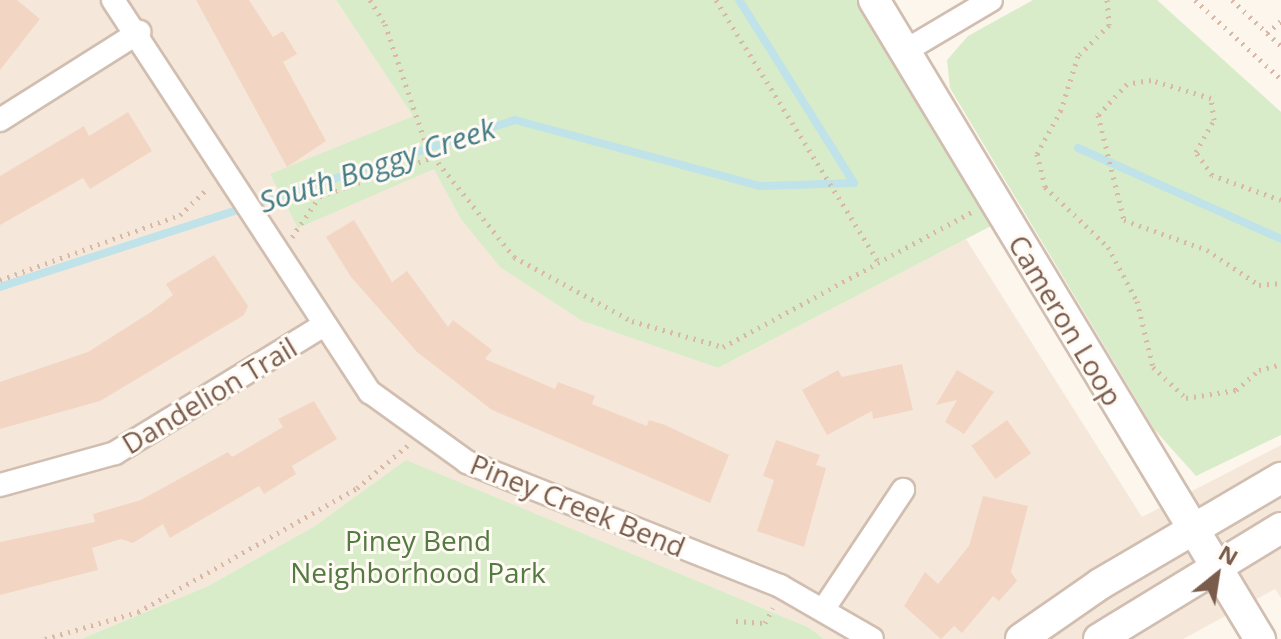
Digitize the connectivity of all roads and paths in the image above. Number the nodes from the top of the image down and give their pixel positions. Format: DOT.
graph roads {
  1 [pos="113,0"];
  2 [pos="370,0"];
  3 [pos="716,0"];
  4 [pos="874,0"];
  5 [pos="991,0"];
  6 [pos="1107,0"];
  7 [pos="1195,0"];
  8 [pos="1232,0"];
  9 [pos="1281,21"];
  10 [pos="139,32"];
  11 [pos="1267,33"];
  12 [pos="1281,46"];
  13 [pos="905,51"];
  14 [pos="1281,79"];
  15 [pos="0,120"];
  16 [pos="434,157"];
  17 [pos="206,190"];
  18 [pos="994,200"];
  19 [pos="1281,200"];
  20 [pos="279,258"];
  21 [pos="879,263"];
  22 [pos="0,280"];
  23 [pos="1281,283"];
  24 [pos="322,326"];
  25 [pos="1281,364"];
  26 [pos="424,431"];
  27 [pos="1281,478"];
  28 [pos="0,485"];
  29 [pos="903,490"];
  30 [pos="1281,528"];
  31 [pos="1192,529"];
  32 [pos="1215,567"];
  33 [pos="780,586"];
  34 [pos="825,607"];
  35 [pos="736,621"];
  36 [pos="45,639"];
  37 [pos="872,639"];
  38 [pos="1021,639"];
  39 [pos="1099,639"];
  40 [pos="1260,639"];
  1 -- 10 [label="street, Piney Creek Bend"];
  2 -- 16 [label="path"];
  3 -- 21 [label="path"];
  4 -- 13 [label="street, Cameron Loop"];
  5 -- 13 [label="street"];
  6 -- 25 [label="path"];
  7 -- 14 [label="path"];
  8 -- 11 [label="path"];
  9 -- 11 [label="path"];
  10 -- 15 [label="street"];
  10 -- 20 [label="street, Piney Creek Bend"];
  11 -- 12 [label="path"];
  13 -- 18 [label="street, Cameron Loop"];
  16 -- 20 [label="path"];
  16 -- 21 [label="path"];
  17 -- 22 [label="path"];
  18 -- 21 [label="path"];
  18 -- 31 [label="street, Cameron Loop"];
  19 -- 23 [label="path"];
  20 -- 24 [label="street, Piney Creek Bend"];
  24 -- 26 [label="street, Piney Creek Bend"];
  24 -- 28 [label="street, Dandelion Trail"];
  26 -- 33 [label="street, Piney Creek Bend"];
  26 -- 36 [label="path"];
  27 -- 31 [label="street"];
  29 -- 34 [label="street"];
  30 -- 32 [label="street"];
  31 -- 32 [label="street, Cameron Loop"];
  31 -- 38 [label="street"];
  32 -- 39 [label="street"];
  32 -- 40 [label="street, Cameron Loop"];
  33 -- 34 [label="street, Piney Creek Bend"];
  33 -- 35 [label="path"];
  34 -- 37 [label="street, Piney Creek Bend"];
}
